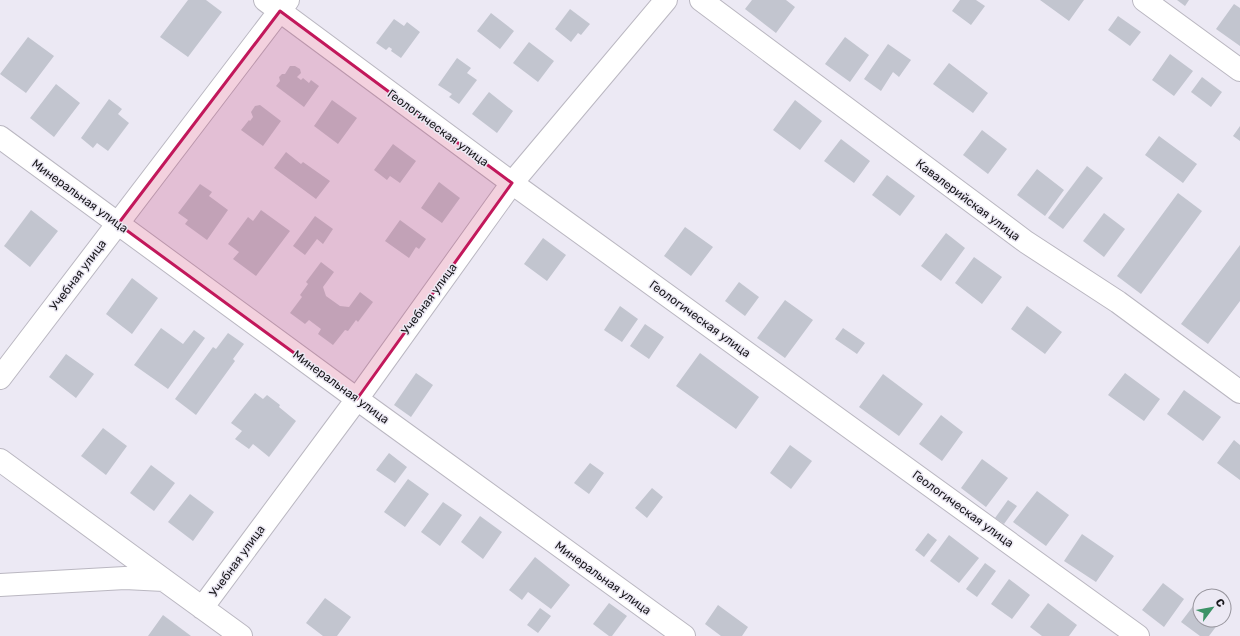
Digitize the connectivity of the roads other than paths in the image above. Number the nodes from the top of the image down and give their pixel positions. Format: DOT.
graph roads {
  1 [pos="666,0"];
  2 [pos="702,0"];
  3 [pos="1144,0"];
  4 [pos="277,4"];
  5 [pos="1240,70"];
  6 [pos="0,137"];
  7 [pos="512,183"];
  8 [pos="118,224"];
  9 [pos="0,378"];
  10 [pos="1240,392"];
  11 [pos="357,399"];
  12 [pos="0,460"];
  13 [pos="164,580"];
  14 [pos="0,585"];
  15 [pos="202,608"];
  16 [pos="241,636"];
  17 [pos="684,636"];
  18 [pos="1138,636"];
  1 -- 7 [label="street, Учебная улица"];
  2 -- 10 [label="street, Кавалерийская улица"];
  3 -- 5 [label="street"];
  4 -- 7 [label="street, Геологическая улица"];
  4 -- 8 [label="street, Учебная улица"];
  6 -- 8 [label="street, Минеральная улица"];
  7 -- 11 [label="street, Учебная улица"];
  7 -- 18 [label="street, Геологическая улица"];
  8 -- 9 [label="street, Учебная улица"];
  8 -- 11 [label="street, Минеральная улица"];
  11 -- 15 [label="street, Учебная улица"];
  11 -- 17 [label="street, Минеральная улица"];
  12 -- 13 [label="street"];
  13 -- 14 [label="street"];
  13 -- 15 [label="street"];
  15 -- 16 [label="street"];
}
